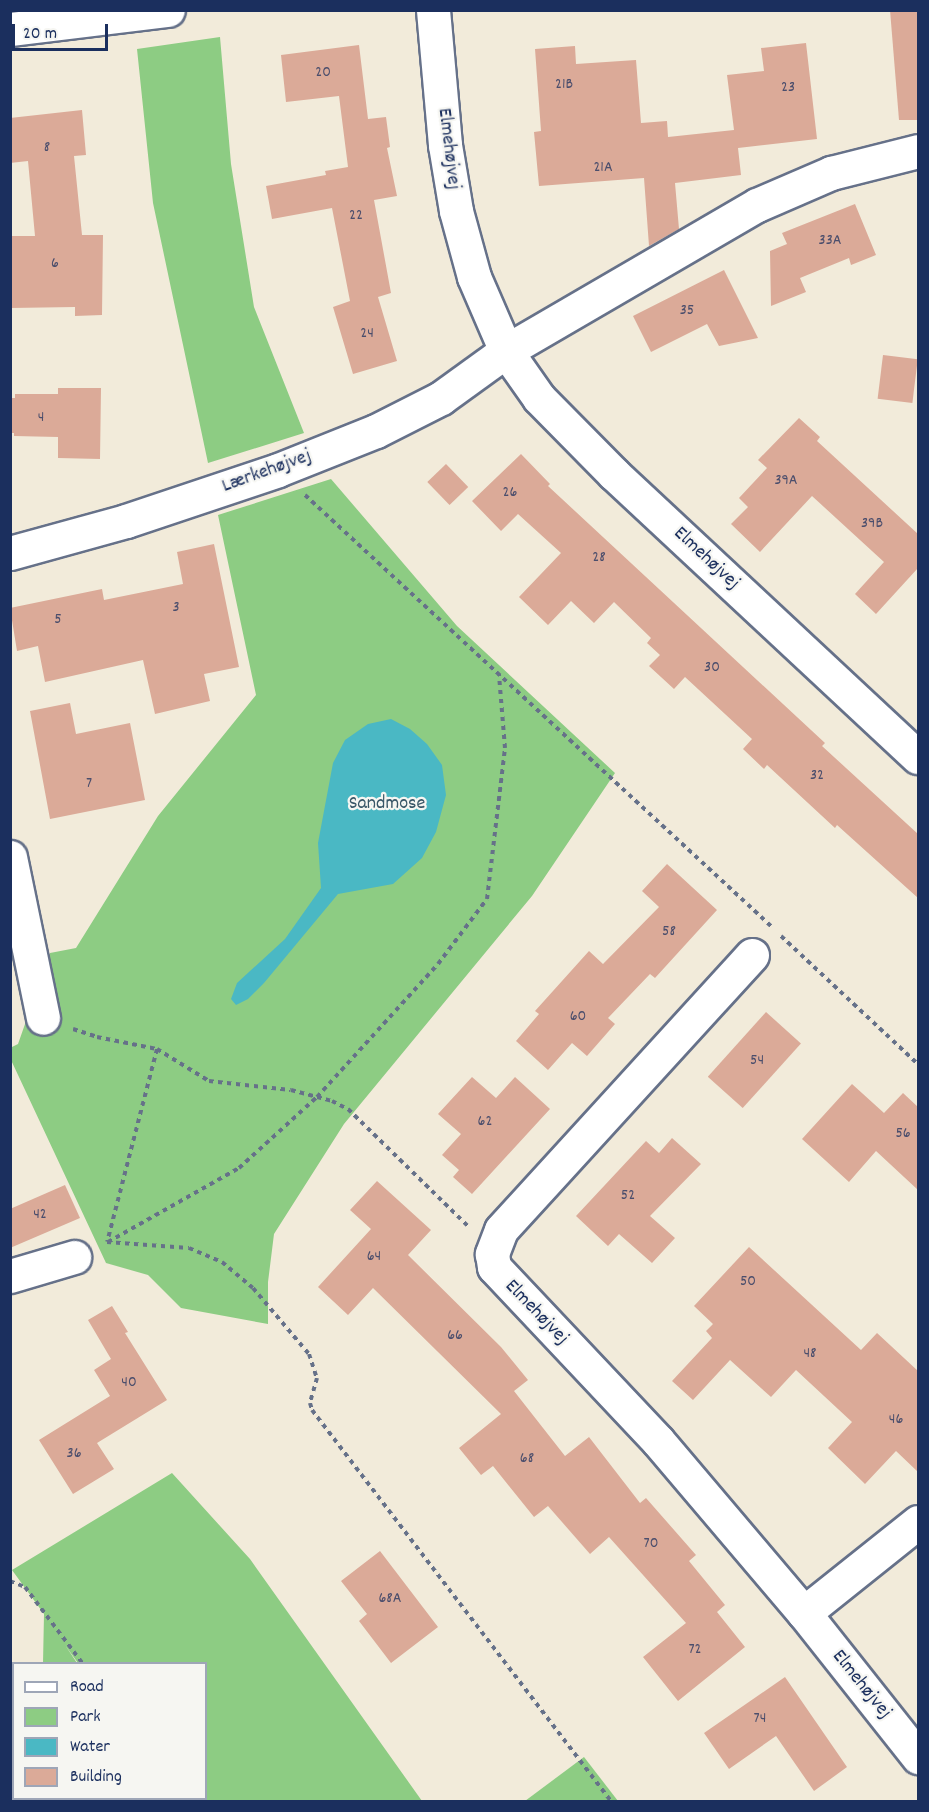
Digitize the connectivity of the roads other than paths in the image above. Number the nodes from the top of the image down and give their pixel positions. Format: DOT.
graph roads {
  1 [pos="168,10"];
  2 [pos="433,10"];
  3 [pos="10,29"];
  4 [pos="918,151"];
  5 [pos="506,351"];
  6 [pos="10,553"];
  7 [pos="918,757"];
  8 [pos="10,857"];
  9 [pos="752,955"];
  10 [pos="43,1018"];
  11 [pos="74,1257"];
  12 [pos="10,1276"];
  13 [pos="918,1522"];
  14 [pos="804,1613"];
  15 [pos="918,1757"];
  1 -- 3 [label="street"];
  2 -- 5 [label="street, Elmehøjvej"];
  4 -- 5 [label="street"];
  5 -- 6 [label="street, Lærkehøjvej"];
  5 -- 7 [label="street, Elmehøjvej"];
  8 -- 10 [label="street"];
  9 -- 14 [label="street, Elmehøjvej"];
  11 -- 12 [label="street"];
  13 -- 14 [label="street"];
  14 -- 15 [label="street, Elmehøjvej"];
}
